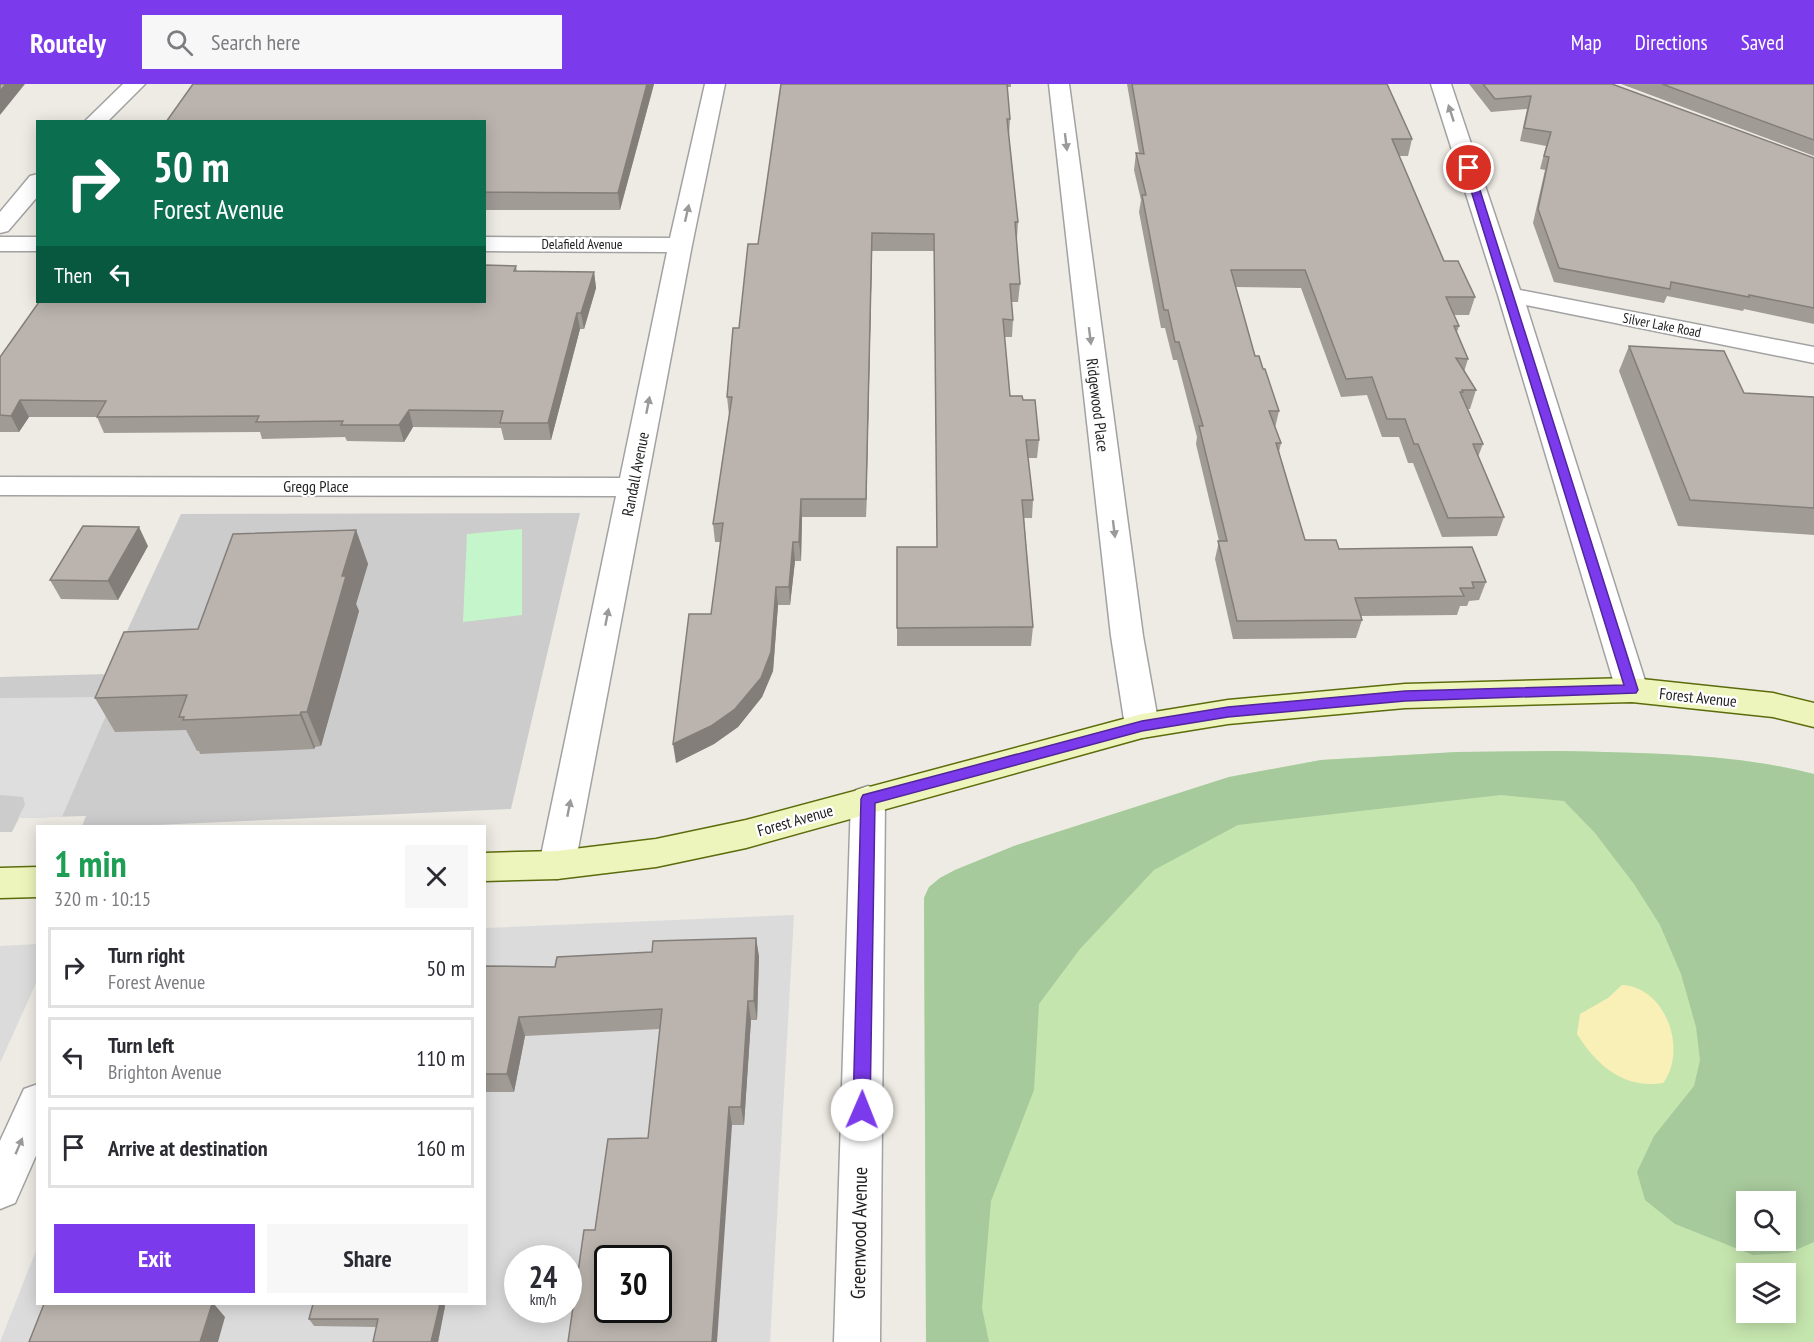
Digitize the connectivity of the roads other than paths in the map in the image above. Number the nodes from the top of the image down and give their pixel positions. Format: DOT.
graph roads {
  1 [pos="135,84"];
  2 [pos="715,84"];
  3 [pos="1059,84"];
  4 [pos="1441,84"];
  5 [pos="96,120"];
  6 [pos="36,183"];
  7 [pos="0,226"];
  8 [pos="0,244"];
  9 [pos="36,244"];
  10 [pos="486,244"];
  11 [pos="680,244"];
  12 [pos="1510,295"];
  13 [pos="1814,356"];
  14 [pos="0,486"];
  15 [pos="632,487"];
  16 [pos="1632,690"];
  17 [pos="1814,715"];
  18 [pos="1142,726"];
  19 [pos="868,799"];
  20 [pos="557,865"];
  21 [pos="486,867"];
  22 [pos="36,882"];
  23 [pos="0,883"];
  24 [pos="36,1107"];
  25 [pos="0,1189"];
  26 [pos="857,1342"];
  1 -- 5 [label="street"];
  11 -- 2 [label="street, Randall Avenue, one-way"];
  3 -- 18 [label="street, Ridgewood Place, one-way"];
  12 -- 4 [label="street, one-way"];
  6 -- 7 [label="street"];
  8 -- 9 [label="street"];
  10 -- 11 [label="street, Delafield Avenue"];
  15 -- 11 [label="street, Randall Avenue, one-way"];
  12 -- 13 [label="street, Silver Lake Road"];
  12 -- 16 [label="street"];
  14 -- 15 [label="street, Gregg Place"];
  20 -- 15 [label="street, Randall Avenue, one-way"];
  16 -- 17 [label="main road, Forest Avenue"];
  16 -- 18 [label="main road, Forest Avenue"];
  18 -- 19 [label="main road, Forest Avenue"];
  19 -- 20 [label="main road, Forest Avenue"];
  19 -- 26 [label="street, Greenwood Avenue"];
  20 -- 21 [label="main road, Forest Avenue"];
  22 -- 23 [label="main road"];
  25 -- 24 [label="street, one-way"];
}
